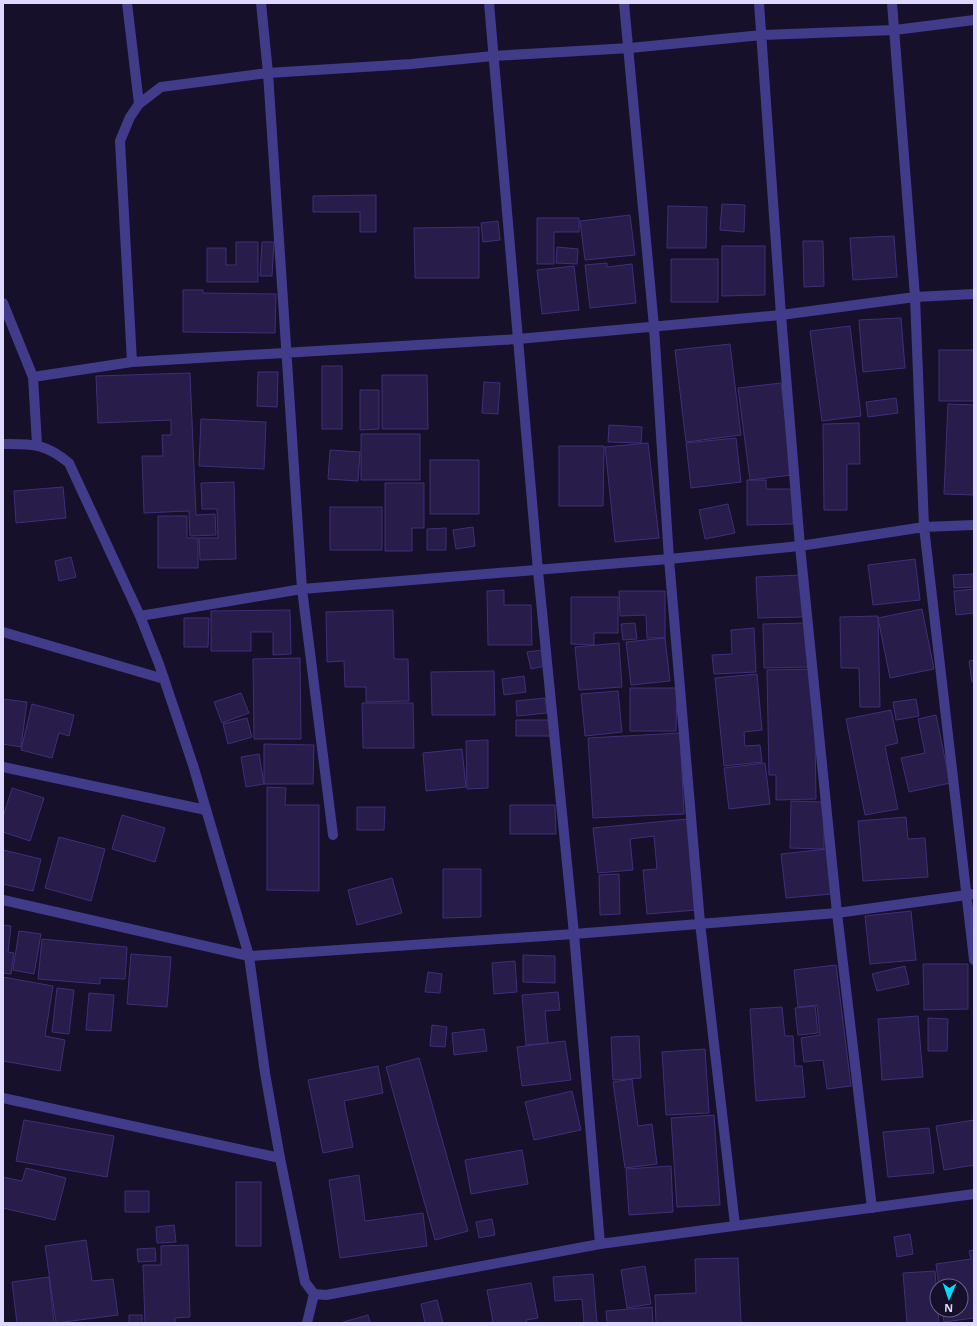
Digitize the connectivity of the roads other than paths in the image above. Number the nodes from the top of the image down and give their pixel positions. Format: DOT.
graph roads {
  1 [pos="127,3"];
  2 [pos="261,3"];
  3 [pos="489,3"];
  4 [pos="624,3"];
  5 [pos="759,3"];
  6 [pos="892,3"];
  7 [pos="974,20"];
  8 [pos="895,30"];
  9 [pos="762,35"];
  10 [pos="630,48"];
  11 [pos="493,56"];
  12 [pos="268,73"];
  13 [pos="139,104"];
  14 [pos="974,294"];
  15 [pos="915,297"];
  16 [pos="3,303"];
  17 [pos="781,315"];
  18 [pos="654,327"];
  19 [pos="518,339"];
  20 [pos="286,353"];
  21 [pos="132,362"];
  22 [pos="33,377"];
  23 [pos="3,444"];
  24 [pos="37,444"];
  25 [pos="974,525"];
  26 [pos="924,527"];
  27 [pos="800,546"];
  28 [pos="669,559"];
  29 [pos="538,571"];
  30 [pos="302,589"];
  31 [pos="140,616"];
  32 [pos="3,632"];
  33 [pos="164,679"];
  34 [pos="3,767"];
  35 [pos="206,810"];
  36 [pos="333,835"];
  37 [pos="970,895"];
  38 [pos="3,900"];
  39 [pos="837,913"];
  40 [pos="700,923"];
  41 [pos="574,934"];
  42 [pos="249,956"];
  43 [pos="974,960"];
  44 [pos="3,1098"];
  45 [pos="280,1158"];
  46 [pos="974,1194"];
  47 [pos="872,1208"];
  48 [pos="735,1225"];
  49 [pos="600,1244"];
  50 [pos="314,1294"];
  51 [pos="307,1323"];
  1 -- 13 [label="street"];
  2 -- 12 [label="street"];
  3 -- 11 [label="street"];
  4 -- 10 [label="street"];
  5 -- 9 [label="street"];
  6 -- 8 [label="street"];
  7 -- 8 [label="street"];
  8 -- 9 [label="street"];
  8 -- 15 [label="street"];
  9 -- 10 [label="street"];
  9 -- 17 [label="street"];
  10 -- 11 [label="street"];
  10 -- 18 [label="street"];
  11 -- 12 [label="street"];
  11 -- 19 [label="street"];
  12 -- 13 [label="street"];
  12 -- 20 [label="street"];
  13 -- 21 [label="street"];
  14 -- 15 [label="street"];
  15 -- 17 [label="street"];
  15 -- 26 [label="street"];
  16 -- 22 [label="street"];
  17 -- 18 [label="street"];
  17 -- 27 [label="street"];
  18 -- 19 [label="street"];
  18 -- 28 [label="street"];
  19 -- 20 [label="street"];
  19 -- 29 [label="street"];
  20 -- 21 [label="street"];
  20 -- 30 [label="street"];
  21 -- 22 [label="street"];
  22 -- 24 [label="street"];
  23 -- 24 [label="street"];
  24 -- 31 [label="street"];
  25 -- 26 [label="street"];
  26 -- 27 [label="street"];
  26 -- 37 [label="street"];
  27 -- 28 [label="street"];
  27 -- 39 [label="street"];
  28 -- 29 [label="street"];
  28 -- 40 [label="street"];
  29 -- 30 [label="street"];
  29 -- 41 [label="street"];
  30 -- 31 [label="street"];
  30 -- 36 [label="street"];
  31 -- 33 [label="street"];
  32 -- 33 [label="street"];
  33 -- 35 [label="street"];
  34 -- 35 [label="street"];
  35 -- 42 [label="street"];
  37 -- 39 [label="street"];
  37 -- 43 [label="street"];
  38 -- 42 [label="street"];
  39 -- 40 [label="street"];
  39 -- 47 [label="street"];
  40 -- 41 [label="street"];
  40 -- 48 [label="street"];
  41 -- 42 [label="street"];
  41 -- 49 [label="street"];
  42 -- 45 [label="street"];
  44 -- 45 [label="street"];
  45 -- 50 [label="street"];
  46 -- 47 [label="street"];
  47 -- 48 [label="street"];
  48 -- 49 [label="street"];
  49 -- 50 [label="street"];
  50 -- 51 [label="street"];
}
